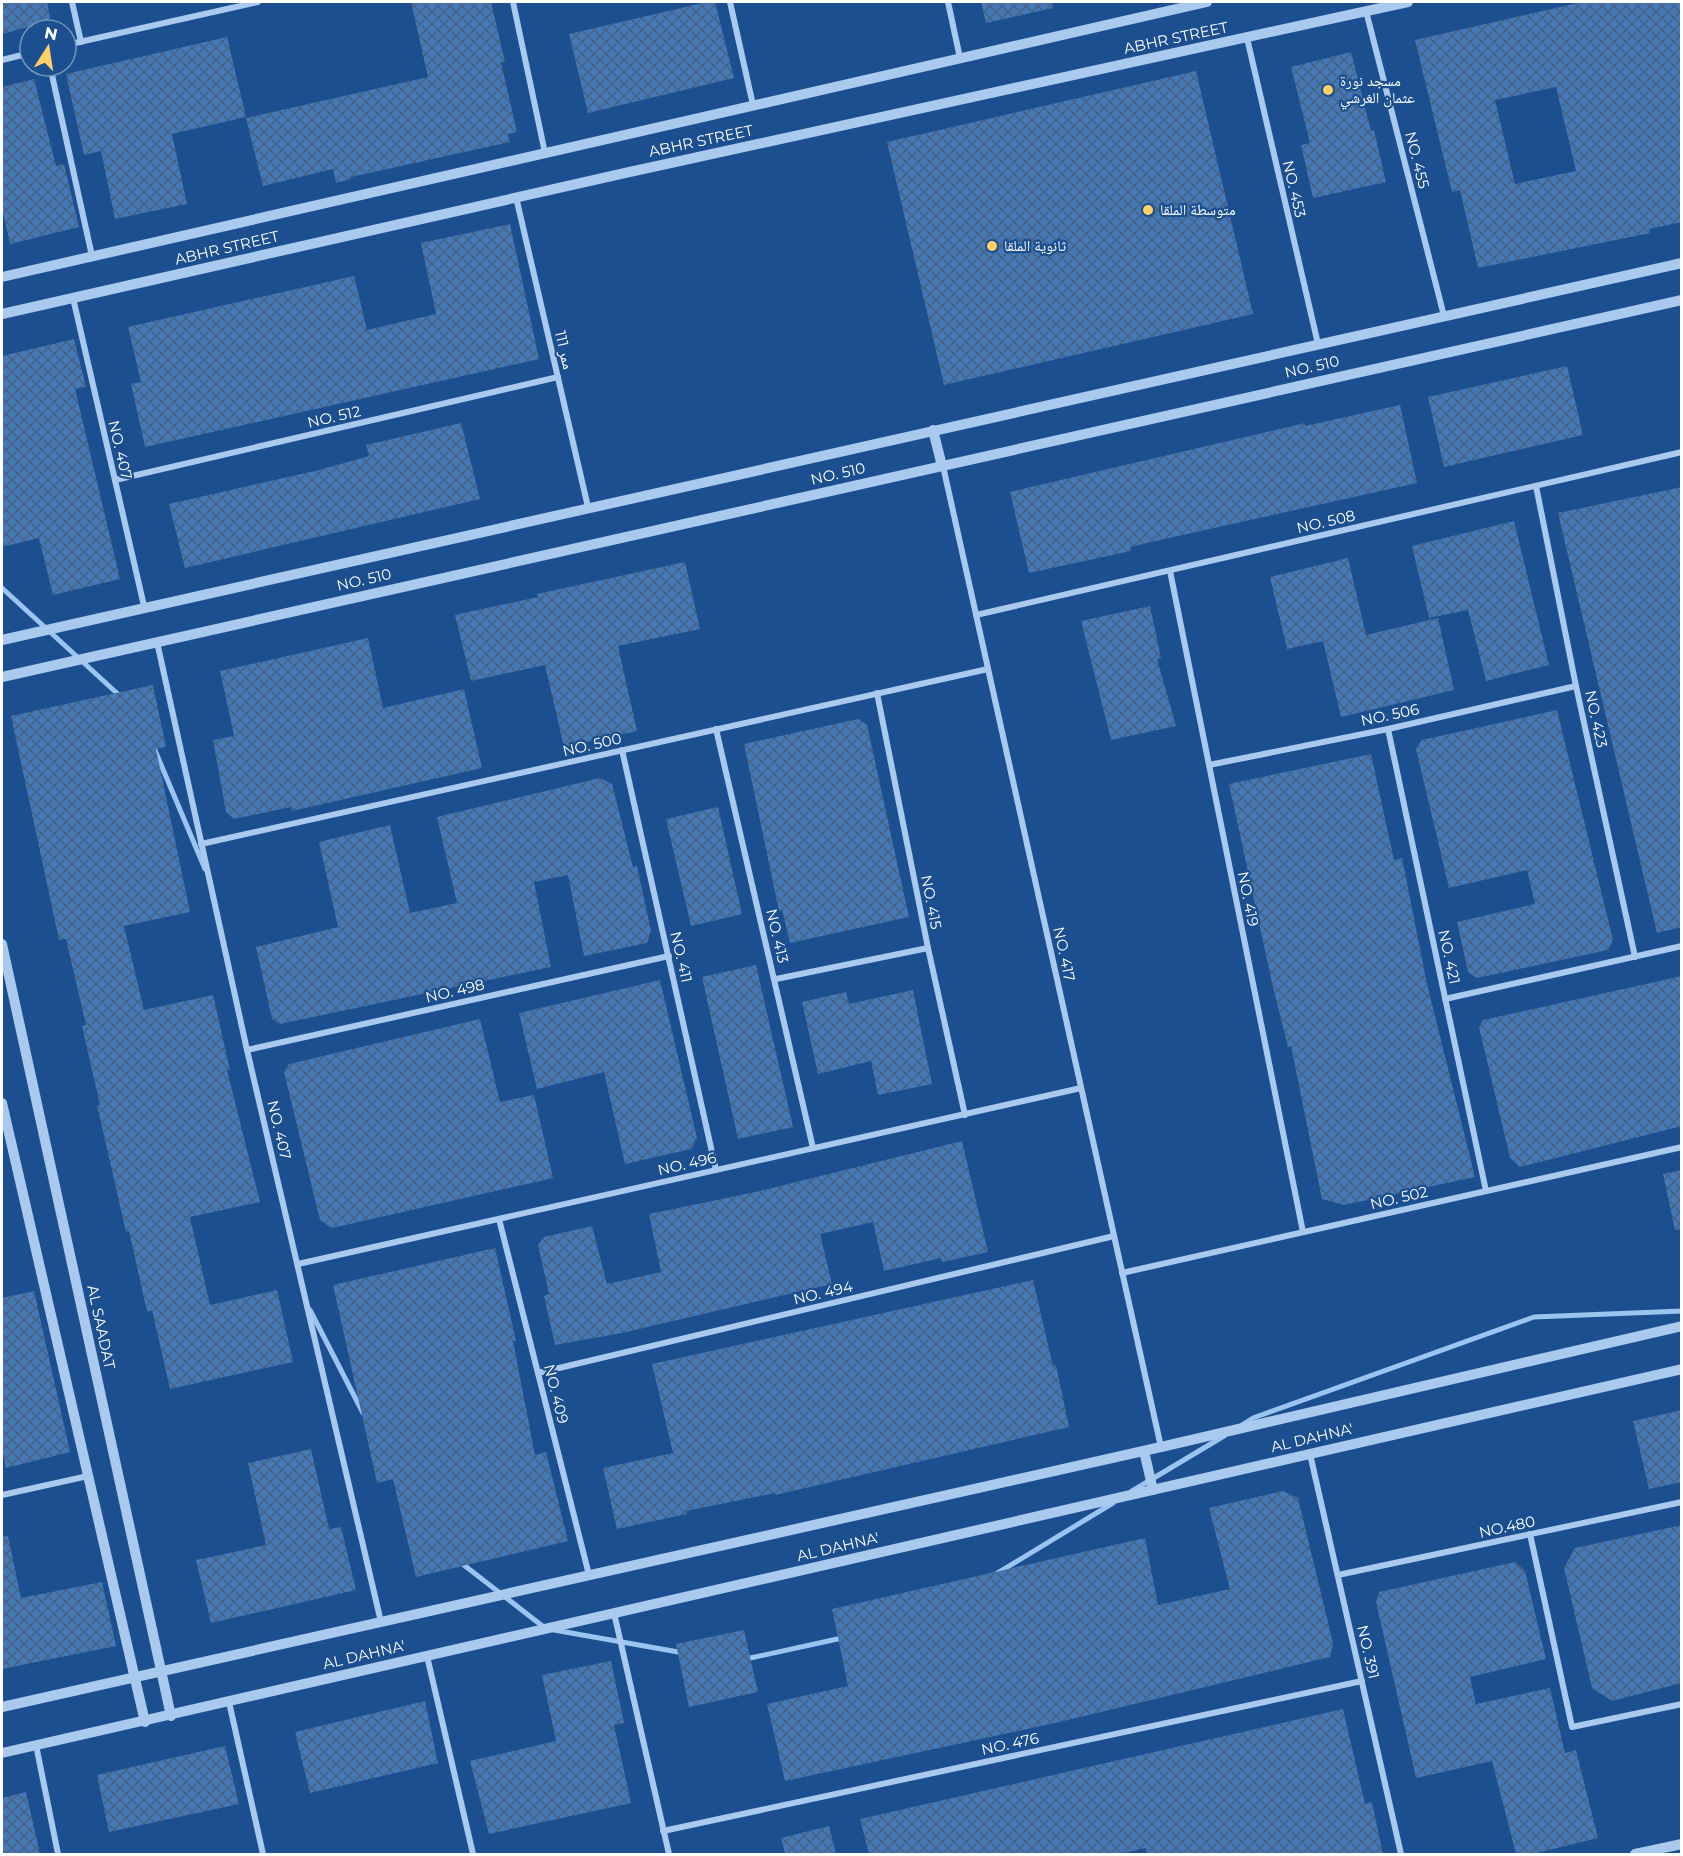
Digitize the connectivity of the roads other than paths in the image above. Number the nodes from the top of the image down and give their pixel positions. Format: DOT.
graph roads {
  1 [pos="72,2"];
  2 [pos="258,2"];
  3 [pos="513,2"];
  4 [pos="730,2"];
  5 [pos="948,2"];
  6 [pos="1207,2"];
  7 [pos="1408,2"];
  8 [pos="1366,11"];
  9 [pos="1247,38"];
  10 [pos="81,42"];
  11 [pos="78,43"];
  12 [pos="18,56"];
  13 [pos="960,58"];
  14 [pos="2,60"];
  15 [pos="53,78"];
  16 [pos="753,105"];
  17 [pos="545,153"];
  18 [pos="516,197"];
  19 [pos="92,256"];
  20 [pos="1682,263"];
  21 [pos="2,277"];
  22 [pos="73,298"];
  23 [pos="1682,300"];
  24 [pos="2,315"];
  25 [pos="1444,316"];
  26 [pos="1318,344"];
  27 [pos="558,377"];
  28 [pos="933,430"];
  29 [pos="1682,452"];
  30 [pos="942,466"];
  31 [pos="115,480"];
  32 [pos="1536,486"];
  33 [pos="588,507"];
  34 [pos="1170,571"];
  35 [pos="144,606"];
  36 [pos="976,615"];
  37 [pos="2,639"];
  38 [pos="157,642"];
  39 [pos="988,669"];
  40 [pos="2,677"];
  41 [pos="1576,686"];
  42 [pos="877,693"];
  43 [pos="716,729"];
  44 [pos="1388,729"];
  45 [pos="622,750"];
  46 [pos="1209,765"];
  47 [pos="201,844"];
  48 [pos="2,944"];
  49 [pos="1682,946"];
  50 [pos="928,948"];
  51 [pos="669,956"];
  52 [pos="1635,957"];
  53 [pos="776,979"];
  54 [pos="1445,999"];
  55 [pos="247,1050"];
  56 [pos="1081,1088"];
  57 [pos="2,1103"];
  58 [pos="964,1115"];
  59 [pos="1682,1147"];
  60 [pos="813,1148"];
  61 [pos="716,1170"];
  62 [pos="1486,1191"];
  63 [pos="499,1219"];
  64 [pos="1303,1232"];
  65 [pos="1114,1236"];
  66 [pos="298,1264"];
  67 [pos="1122,1273"];
  68 [pos="1682,1326"];
  69 [pos="1682,1369"];
  70 [pos="538,1373"];
  71 [pos="1161,1447"];
  72 [pos="1144,1451"];
  73 [pos="1310,1454"];
  74 [pos="88,1476"];
  75 [pos="1153,1490"];
  76 [pos="2,1495"];
  77 [pos="1682,1502"];
  78 [pos="1530,1534"];
  79 [pos="589,1575"];
  80 [pos="1338,1575"];
  81 [pos="614,1613"];
  82 [pos="381,1622"];
  83 [pos="427,1656"];
  84 [pos="160,1670"];
  85 [pos="134,1676"];
  86 [pos="1362,1681"];
  87 [pos="229,1702"];
  88 [pos="1682,1704"];
  89 [pos="2,1707"];
  90 [pos="171,1716"];
  91 [pos="145,1722"];
  92 [pos="36,1745"];
  93 [pos="2,1753"];
  94 [pos="663,1831"];
  95 [pos="1682,1844"];
  96 [pos="58,1854"];
  97 [pos="262,1854"];
  98 [pos="472,1854"];
  99 [pos="669,1854"];
  100 [pos="1401,1854"];
  101 [pos="1635,1854"];
  1 -- 10 [label="street"];
  2 -- 10 [label="street"];
  3 -- 17 [label="street"];
  4 -- 16 [label="street"];
  5 -- 13 [label="street"];
  6 -- 13 [label="street, ABHR STREET"];
  7 -- 8 [label="street, ABHR STREET"];
  8 -- 9 [label="street, ABHR STREET"];
  8 -- 25 [label="street, NO. 455"];
  9 -- 18 [label="street, ABHR STREET"];
  9 -- 26 [label="street, NO. 453"];
  10 -- 11 [label="street"];
  12 -- 14 [label="street"];
  13 -- 16 [label="street, ABHR STREET"];
  15 -- 19 [label="street"];
  16 -- 17 [label="street, ABHR STREET"];
  17 -- 19 [label="street, ABHR STREET"];
  18 -- 22 [label="street, ABHR STREET"];
  18 -- 27 [label="street, ممر 111"];
  19 -- 21 [label="street, ABHR STREET"];
  20 -- 25 [label="street, NO. 510"];
  22 -- 24 [label="street, ABHR STREET"];
  22 -- 31 [label="street, NO. 407"];
  23 -- 30 [label="street, NO. 510"];
  25 -- 26 [label="street, NO. 510"];
  26 -- 28 [label="street, NO. 510"];
  27 -- 31 [label="street, NO. 512"];
  27 -- 33 [label="street, ممر 111"];
  28 -- 30 [label="street"];
  28 -- 33 [label="street, NO. 510"];
  29 -- 32 [label="street, NO. 508"];
  30 -- 36 [label="street, NO. 417"];
  30 -- 38 [label="street, NO. 510"];
  31 -- 35 [label="street, NO. 407"];
  32 -- 34 [label="street, NO. 508"];
  32 -- 41 [label="street, NO. 423"];
  33 -- 35 [label="street, NO. 510"];
  34 -- 36 [label="street, NO. 508"];
  34 -- 46 [label="street, NO. 419"];
  35 -- 37 [label="street, NO. 510"];
  36 -- 39 [label="street, NO. 417"];
  38 -- 40 [label="street, NO. 510"];
  38 -- 47 [label="street, NO. 407"];
  39 -- 42 [label="street, NO. 500"];
  39 -- 56 [label="street, NO. 417"];
  41 -- 44 [label="street, NO. 506"];
  41 -- 52 [label="street, NO. 423"];
  42 -- 43 [label="street, NO. 500"];
  42 -- 50 [label="street, NO. 415"];
  43 -- 45 [label="street, NO. 500"];
  43 -- 53 [label="street, NO. 413"];
  44 -- 46 [label="street, NO. 506"];
  44 -- 54 [label="street, NO. 421"];
  45 -- 47 [label="street, NO. 500"];
  45 -- 51 [label="street, NO. 411"];
  46 -- 64 [label="street, NO. 419"];
  47 -- 55 [label="street, NO. 407"];
  48 -- 84 [label="street, AL SAADAT"];
  49 -- 52 [label="street"];
  50 -- 53 [label="street"];
  50 -- 58 [label="street, NO. 415"];
  51 -- 55 [label="street, NO. 498"];
  51 -- 61 [label="street, NO. 411"];
  52 -- 54 [label="street"];
  53 -- 60 [label="street, NO. 413"];
  54 -- 62 [label="street, NO. 421"];
  55 -- 66 [label="street, NO. 407"];
  56 -- 58 [label="street, NO. 496"];
  56 -- 65 [label="street, NO. 417"];
  57 -- 74 [label="street"];
  58 -- 60 [label="street, NO. 496"];
  59 -- 62 [label="street, NO. 502"];
  60 -- 61 [label="street, NO. 496"];
  61 -- 63 [label="street, NO. 496"];
  62 -- 64 [label="street, NO. 502"];
  63 -- 66 [label="street, NO. 496"];
  63 -- 70 [label="street, NO. 409"];
  64 -- 67 [label="street, NO. 502"];
  65 -- 67 [label="street, NO. 417"];
  65 -- 70 [label="street, NO. 494"];
  66 -- 82 [label="street, NO. 407"];
  67 -- 71 [label="street, NO. 417"];
  68 -- 71 [label="street, AL DAHNA'"];
  69 -- 73 [label="street, AL DAHNA'"];
  70 -- 79 [label="street, NO. 409"];
  71 -- 72 [label="street, AL DAHNA'"];
  72 -- 75 [label="street"];
  72 -- 79 [label="street, AL DAHNA'"];
  73 -- 75 [label="street, AL DAHNA'"];
  73 -- 80 [label="street, NO. 391"];
  74 -- 76 [label="street"];
  74 -- 85 [label="street"];
  75 -- 81 [label="street, AL DAHNA'"];
  77 -- 78 [label="street, NO.480"];
  78 -- 80 [label="street, NO.480"];
  78 -- 88 [label="street"];
  79 -- 82 [label="street, AL DAHNA'"];
  80 -- 86 [label="street, NO. 391"];
  81 -- 83 [label="street, AL DAHNA'"];
  81 -- 94 [label="street"];
  82 -- 84 [label="street, AL DAHNA'"];
  83 -- 87 [label="street, AL DAHNA'"];
  83 -- 98 [label="street"];
  84 -- 85 [label="street, AL DAHNA'"];
  84 -- 90 [label="street, AL SAADAT"];
  85 -- 89 [label="street, AL DAHNA'"];
  85 -- 91 [label="street"];
  86 -- 94 [label="street, NO. 476"];
  86 -- 100 [label="street, NO. 391"];
  87 -- 90 [label="street, AL DAHNA'"];
  87 -- 97 [label="street"];
  90 -- 91 [label="street, AL DAHNA'"];
  91 -- 92 [label="street, AL DAHNA'"];
  92 -- 93 [label="street, AL DAHNA'"];
  92 -- 96 [label="street"];
  94 -- 99 [label="street"];
  95 -- 101 [label="street"];
}
